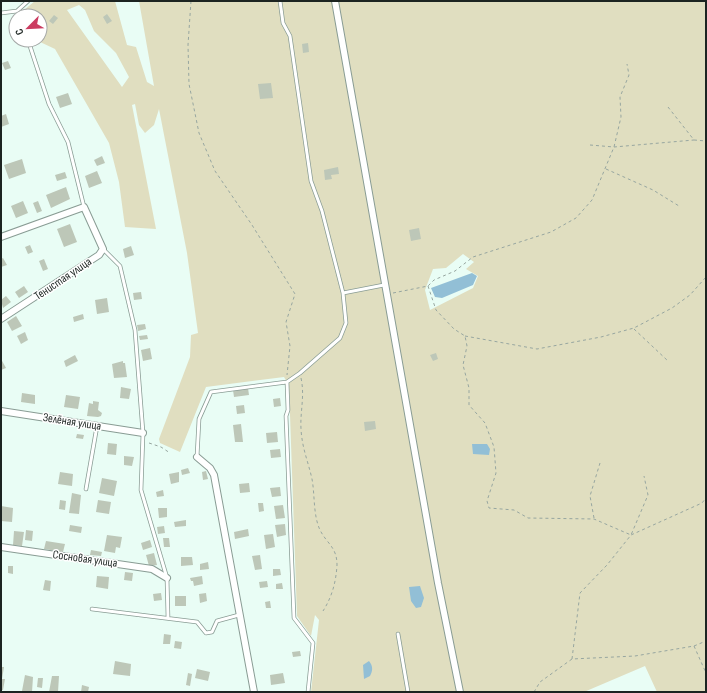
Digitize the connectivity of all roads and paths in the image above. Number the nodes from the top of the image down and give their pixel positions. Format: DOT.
graph roads {
  1 [pos="28,1"];
  2 [pos="191,1"];
  3 [pos="280,1"];
  4 [pos="335,1"];
  5 [pos="20,8"];
  6 [pos="31,48"];
  7 [pos="627,64"];
  8 [pos="668,107"];
  9 [pos="694,140"];
  10 [pos="706,141"];
  11 [pos="590,145"];
  12 [pos="614,146"];
  13 [pos="606,169"];
  14 [pos="679,206"];
  15 [pos="84,207"];
  16 [pos="1,237"];
  17 [pos="103,249"];
  18 [pos="706,277"];
  19 [pos="384,285"];
  20 [pos="428,286"];
  21 [pos="343,293"];
  22 [pos="386,294"];
  23 [pos="1,319"];
  24 [pos="634,328"];
  25 [pos="465,336"];
  26 [pos="668,361"];
  27 [pos="300,373"];
  28 [pos="287,382"];
  29 [pos="1,411"];
  30 [pos="97,426"];
  31 [pos="143,433"];
  32 [pos="153,444"];
  33 [pos="170,453"];
  34 [pos="197,457"];
  35 [pos="600,463"];
  36 [pos="644,476"];
  37 [pos="86,489"];
  38 [pos="706,498"];
  39 [pos="594,519"];
  40 [pos="631,535"];
  41 [pos="1,546"];
  42 [pos="167,578"];
  43 [pos="92,609"];
  44 [pos="323,611"];
  45 [pos="240,615"];
  46 [pos="168,618"];
  47 [pos="398,634"];
  48 [pos="706,641"];
  49 [pos="694,646"];
  50 [pos="572,659"];
  51 [pos="706,673"];
  52 [pos="254,692"];
  53 [pos="308,692"];
  54 [pos="408,692"];
  55 [pos="460,692"];
  56 [pos="534,692"];
  1 -- 5 [label="lane"];
  2 -- 28 [label="path"];
  3 -- 21 [label="lane"];
  4 -- 19 [label="street"];
  6 -- 15 [label="lane"];
  7 -- 12 [label="path"];
  8 -- 9 [label="path"];
  9 -- 10 [label="path"];
  9 -- 12 [label="path"];
  11 -- 12 [label="path"];
  12 -- 13 [label="path"];
  13 -- 14 [label="path"];
  13 -- 20 [label="path"];
  15 -- 16 [label="street"];
  15 -- 17 [label="street, Тенистая улица"];
  17 -- 23 [label="street, Тенистая улица"];
  17 -- 31 [label="lane"];
  18 -- 24 [label="path"];
  19 -- 21 [label="lane"];
  19 -- 22 [label="street"];
  20 -- 22 [label="path"];
  20 -- 25 [label="path"];
  21 -- 27 [label="lane"];
  22 -- 55 [label="street"];
  24 -- 25 [label="path"];
  24 -- 26 [label="path"];
  25 -- 39 [label="path"];
  27 -- 28 [label="lane"];
  27 -- 44 [label="path"];
  28 -- 34 [label="lane"];
  28 -- 53 [label="lane"];
  29 -- 30 [label="street, Зелёная улица"];
  30 -- 31 [label="street, Зелёная улица"];
  30 -- 37 [label="lane"];
  31 -- 42 [label="lane"];
  32 -- 33 [label="path"];
  34 -- 45 [label="street"];
  35 -- 39 [label="path"];
  36 -- 40 [label="path"];
  38 -- 40 [label="path"];
  39 -- 40 [label="path"];
  40 -- 50 [label="path"];
  41 -- 42 [label="street, Сосновая улица"];
  42 -- 46 [label="lane"];
  43 -- 46 [label="lane"];
  45 -- 46 [label="lane"];
  45 -- 52 [label="street"];
  47 -- 54 [label="lane"];
  48 -- 49 [label="path"];
  49 -- 50 [label="path"];
  49 -- 51 [label="path"];
  50 -- 56 [label="path"];
}
